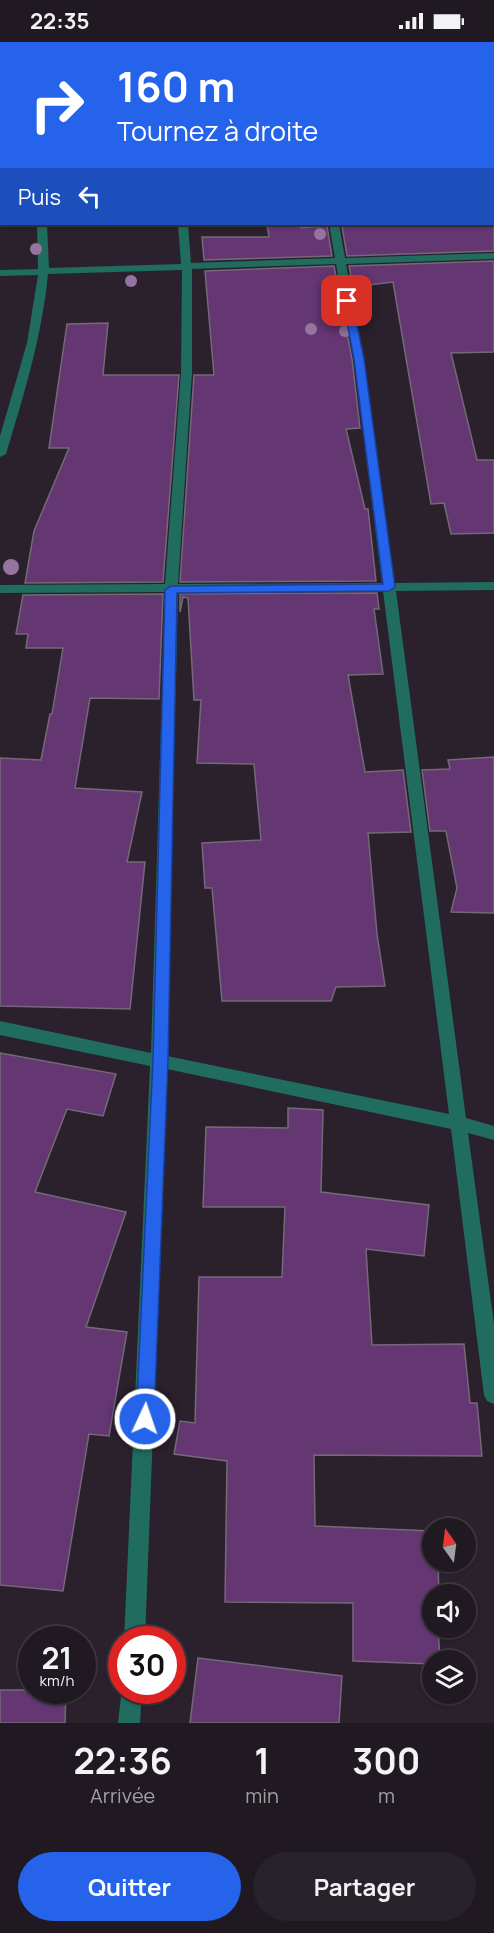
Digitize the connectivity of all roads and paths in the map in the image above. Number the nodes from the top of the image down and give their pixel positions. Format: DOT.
graph roads {
  1 [pos="42,225"];
  2 [pos="183,225"];
  3 [pos="334,225"];
  4 [pos="494,256"];
  5 [pos="340,262"];
  6 [pos="188,267"];
  7 [pos="44,272"];
  8 [pos="0,273"];
  9 [pos="0,454"];
  10 [pos="494,586"];
  11 [pos="389,587"];
  12 [pos="0,589"];
  13 [pos="171,590"];
  14 [pos="0,1028"];
  15 [pos="161,1060"];
  16 [pos="458,1123"];
  17 [pos="494,1133"];
  18 [pos="494,1395"];
  19 [pos="135,1626"];
  20 [pos="130,1704"];
  21 [pos="129,1723"];
  1 -- 7 [label="street"];
  2 -- 6 [label="street"];
  3 -- 5 [label="street"];
  4 -- 5 [label="street"];
  5 -- 6 [label="street"];
  5 -- 11 [label="street"];
  6 -- 7 [label="street"];
  6 -- 13 [label="street"];
  7 -- 8 [label="street"];
  7 -- 9 [label="street"];
  10 -- 11 [label="street"];
  11 -- 13 [label="street"];
  11 -- 16 [label="street"];
  12 -- 13 [label="street"];
  13 -- 15 [label="street"];
  14 -- 15 [label="street"];
  15 -- 16 [label="street"];
  15 -- 19 [label="street"];
  16 -- 17 [label="street"];
  16 -- 18 [label="street"];
  20 -- 21 [label="street"];
}
